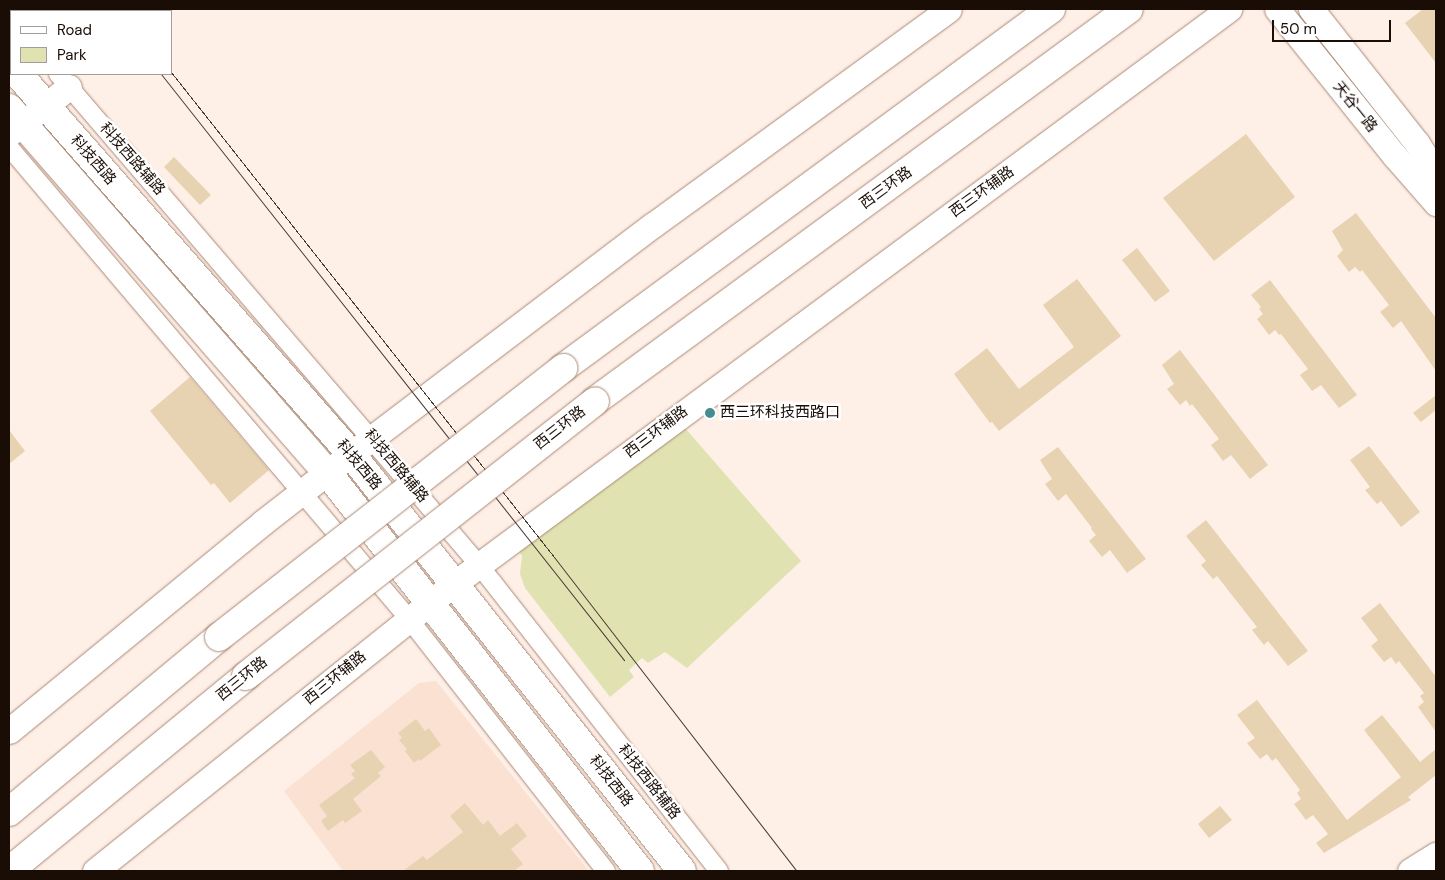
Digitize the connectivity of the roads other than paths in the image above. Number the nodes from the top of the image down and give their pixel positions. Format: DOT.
graph roads {
  1 [pos="949,9"];
  2 [pos="1051,9"];
  3 [pos="1129,9"];
  4 [pos="1230,9"];
  5 [pos="1277,9"];
  6 [pos="1311,9"];
  7 [pos="19,75"];
  8 [pos="64,80"];
  9 [pos="45,105"];
  10 [pos="13,122"];
  11 [pos="9,146"];
  12 [pos="1436,174"];
  13 [pos="1436,203"];
  14 [pos="372,438"];
  15 [pos="351,454"];
  16 [pos="327,472"];
  17 [pos="301,492"];
  18 [pos="480,565"];
  19 [pos="455,583"];
  20 [pos="419,611"];
  21 [pos="9,731"];
  22 [pos="9,812"];
  23 [pos="1436,855"];
  24 [pos="9,871"];
  25 [pos="95,871"];
  26 [pos="606,871"];
  27 [pos="640,871"];
  28 [pos="682,871"];
  29 [pos="719,871"];
  30 [pos="1410,871"];
  1 -- 14 [label="main road"];
  2 -- 22 [label="main road, bridge"];
  3 -- 24 [label="main road, 西三环路, bridge"];
  4 -- 18 [label="main road, 西三环辅路"];
  5 -- 13 [label="main road, 天谷一路"];
  6 -- 12 [label="main road, 天谷一路"];
  7 -- 9 [label="main road, 科技西路"];
  8 -- 9 [label="main road"];
  8 -- 14 [label="street, 科技西路辅路"];
  9 -- 10 [label="main road"];
  9 -- 15 [label="main road, 科技西路"];
  10 -- 16 [label="main road, 科技西路"];
  11 -- 17 [label="street"];
  14 -- 15 [label="main road"];
  14 -- 18 [label="street, 科技西路辅路"];
  15 -- 16 [label="main road"];
  15 -- 19 [label="main road, 科技西路"];
  16 -- 17 [label="main road"];
  16 -- 20 [label="main road, 科技西路"];
  17 -- 20 [label="street"];
  17 -- 21 [label="main road"];
  18 -- 19 [label="main road, 西三环辅路"];
  18 -- 29 [label="street, 科技西路辅路"];
  19 -- 20 [label="main road, 西三环辅路"];
  19 -- 28 [label="main road, 科技西路"];
  20 -- 25 [label="main road, 西三环辅路"];
  20 -- 26 [label="street"];
  20 -- 27 [label="main road, 科技西路"];
  23 -- 30 [label="main road"];
}
